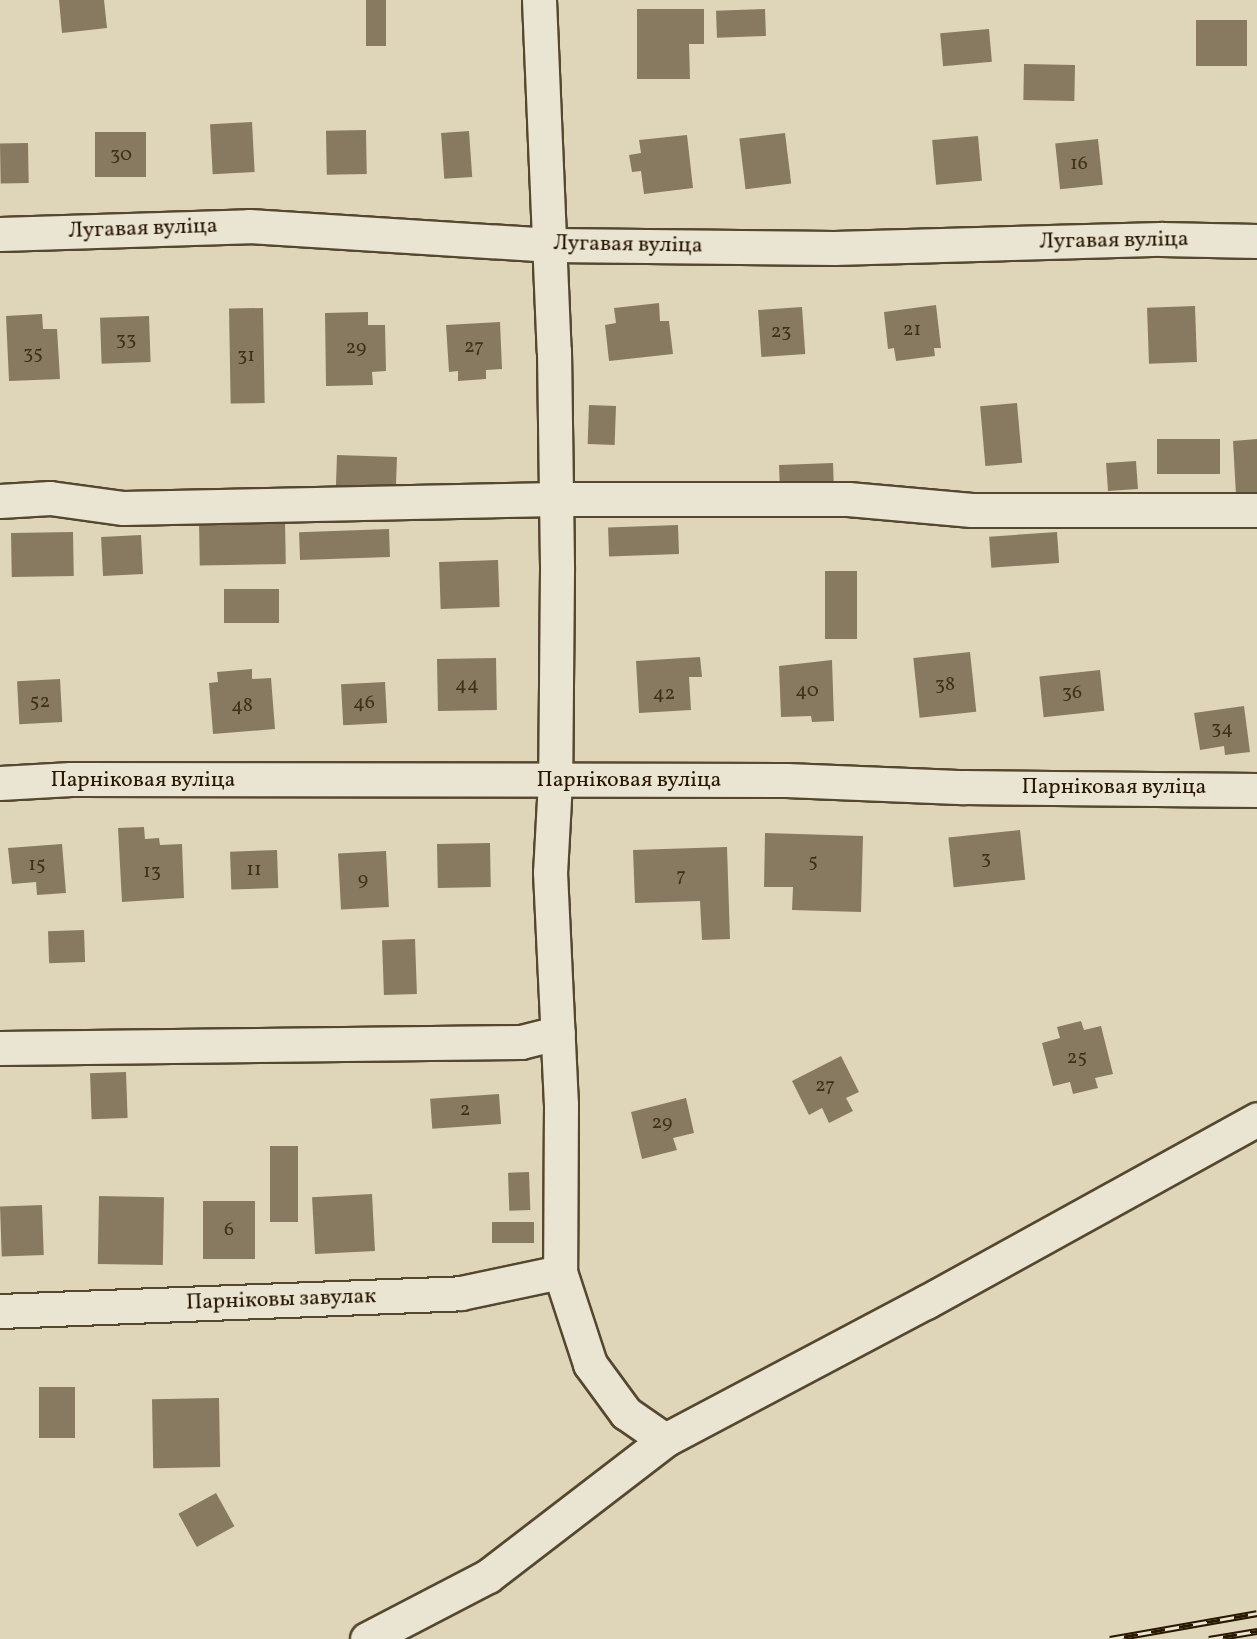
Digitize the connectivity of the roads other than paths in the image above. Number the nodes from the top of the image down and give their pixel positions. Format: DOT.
graph roads {
  1 [pos="538,0"];
  2 [pos="0,234"];
  3 [pos="1257,241"];
  4 [pos="552,245"];
  5 [pos="557,499"];
  6 [pos="0,501"];
  7 [pos="1257,510"];
  8 [pos="555,781"];
  9 [pos="0,783"];
  10 [pos="1257,790"];
  11 [pos="558,1033"];
  12 [pos="0,1048"];
  13 [pos="1257,1119"];
  14 [pos="560,1272"];
  15 [pos="0,1311"];
  16 [pos="665,1440"];
  17 [pos="367,1639"];
  1 -- 4 [label="street"];
  2 -- 4 [label="street, Лугавая вуліца"];
  3 -- 4 [label="street, Лугавая вуліца"];
  4 -- 5 [label="street"];
  5 -- 6 [label="street"];
  5 -- 7 [label="street"];
  5 -- 8 [label="street"];
  8 -- 9 [label="street, Парніковая вуліца"];
  8 -- 10 [label="street, Парніковая вуліца"];
  8 -- 11 [label="street"];
  11 -- 12 [label="street"];
  11 -- 14 [label="street"];
  13 -- 16 [label="street"];
  14 -- 15 [label="street, Парніковы завулак"];
  14 -- 16 [label="street"];
  16 -- 17 [label="street"];
}
